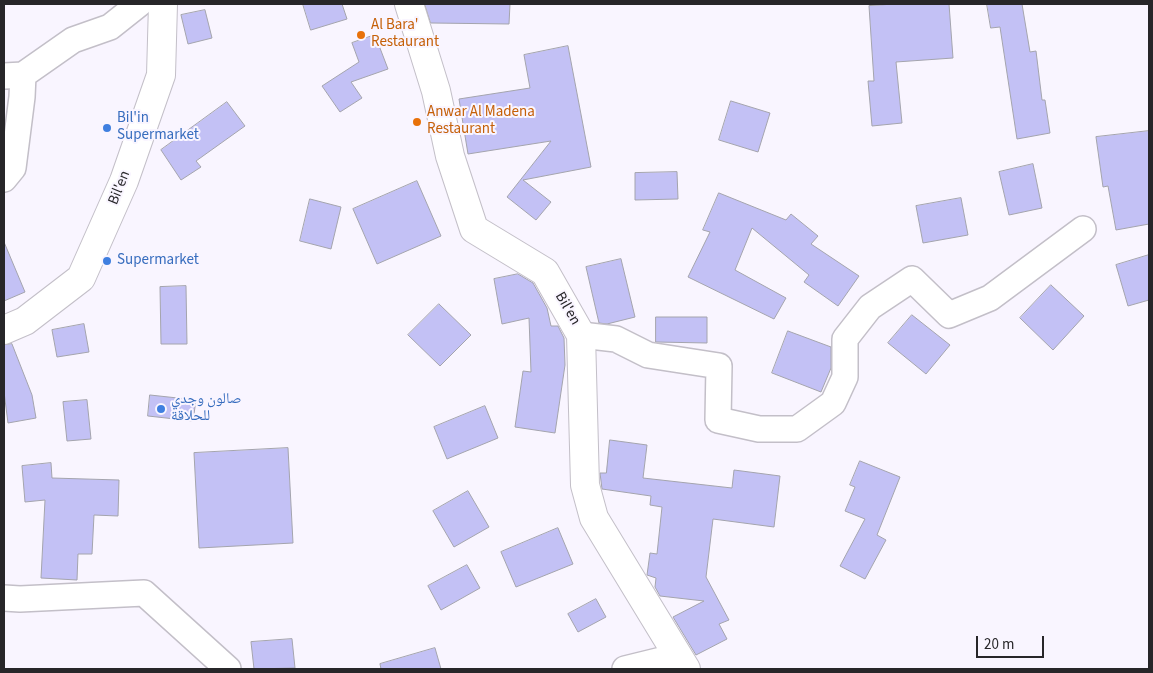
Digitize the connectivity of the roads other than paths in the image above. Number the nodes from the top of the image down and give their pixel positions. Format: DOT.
graph roads {
  1 [pos="139,4"];
  2 [pos="163,4"];
  3 [pos="409,4"];
  4 [pos="13,76"];
  5 [pos="4,179"];
  6 [pos="1083,229"];
  7 [pos="4,330"];
  8 [pos="582,335"];
  9 [pos="4,598"];
  10 [pos="682,662"];
  11 [pos="228,669"];
  12 [pos="625,669"];
  1 -- 4 [label="street"];
  2 -- 7 [label="street, Bil'en"];
  3 -- 8 [label="street, Bil'en"];
  4 -- 5 [label="street"];
  6 -- 8 [label="street"];
  8 -- 10 [label="street, Bil'en"];
  9 -- 11 [label="street"];
  10 -- 12 [label="street"];
}
